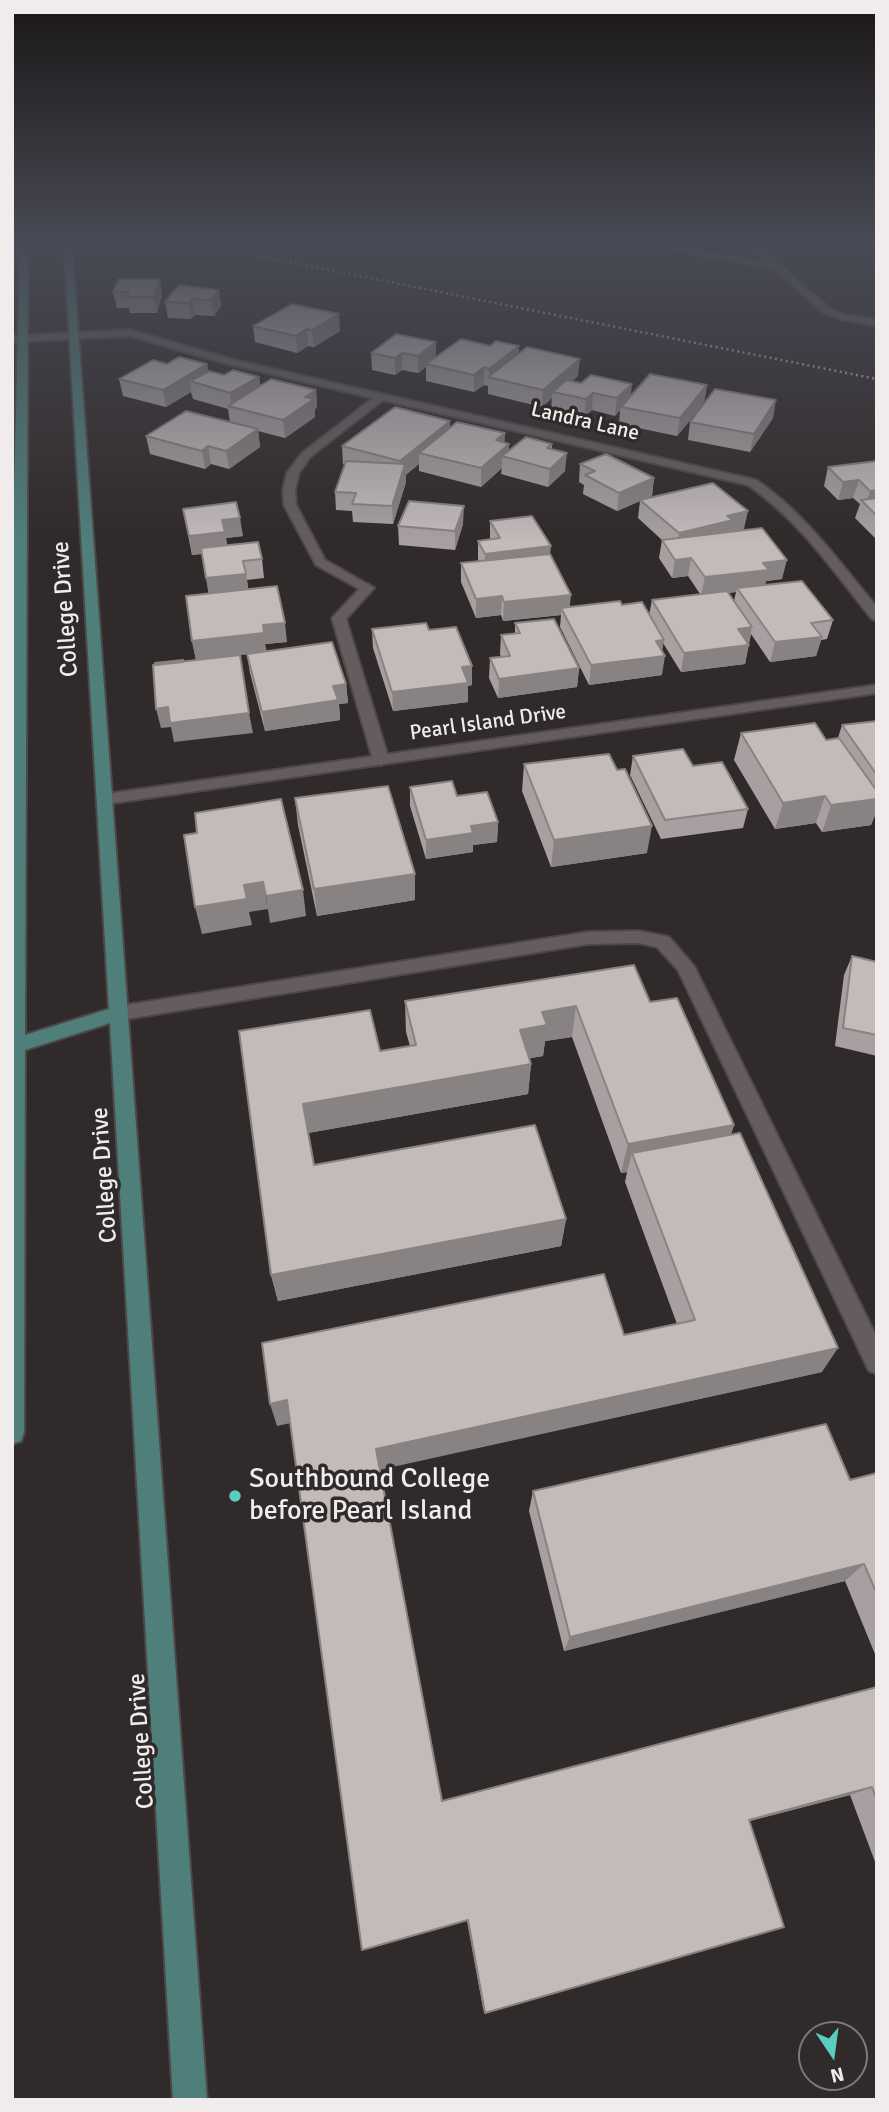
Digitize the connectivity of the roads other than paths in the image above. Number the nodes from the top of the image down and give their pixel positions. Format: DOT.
graph roads {
  1 [pos="18,346"];
  2 [pos="72,346"];
  3 [pos="174,346"];
  4 [pos="382,396"];
  5 [pos="368,588"];
  6 [pos="877,616"];
  7 [pos="877,690"];
  8 [pos="381,760"];
  9 [pos="106,799"];
  10 [pos="120,1013"];
  11 [pos="14,1046"];
  12 [pos="877,1363"];
  13 [pos="12,1432"];
  14 [pos="190,2100"];
  1 -- 11 [label="main road, College Drive"];
  2 -- 9 [label="main road, College Drive"];
  3 -- 4 [label="street, Landra Lane"];
  4 -- 5 [label="street"];
  4 -- 6 [label="street, Landra Lane"];
  5 -- 8 [label="lane"];
  7 -- 8 [label="street, Pearl Island Drive"];
  8 -- 9 [label="street, Pearl Island Drive"];
  9 -- 10 [label="main road, College Drive"];
  10 -- 11 [label="main road"];
  10 -- 12 [label="street"];
  10 -- 14 [label="main road, College Drive"];
  11 -- 13 [label="main road, College Drive"];
}
